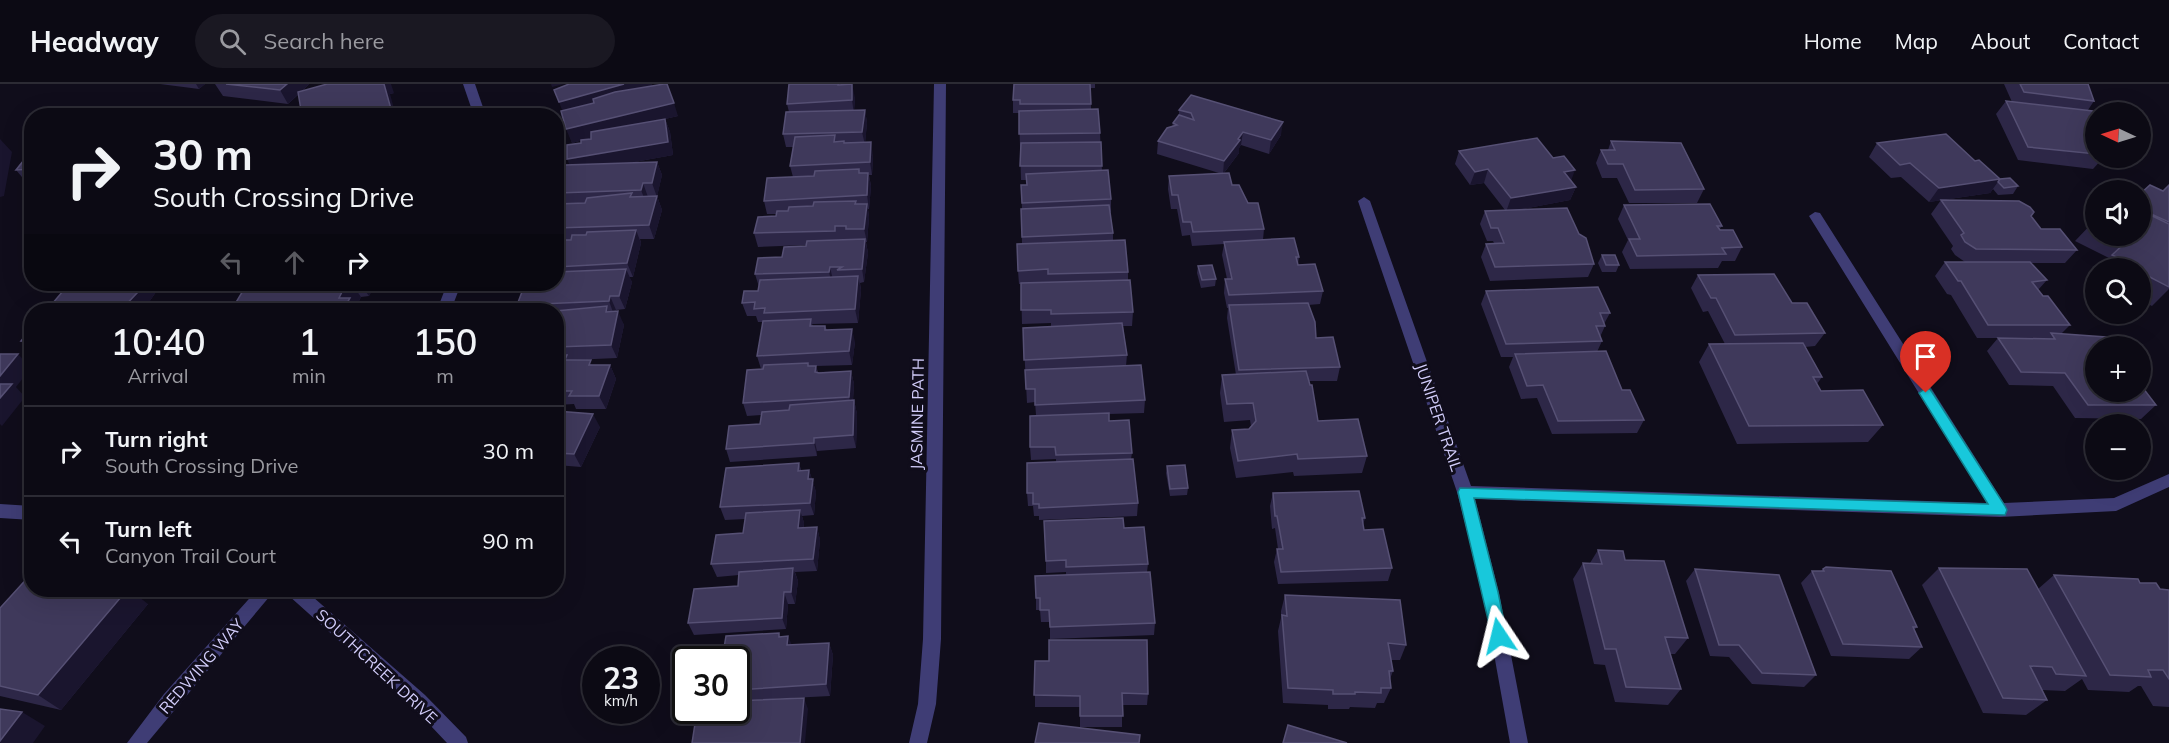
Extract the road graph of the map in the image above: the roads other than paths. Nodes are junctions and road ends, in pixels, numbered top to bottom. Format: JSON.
{"nodes":[{"id":1,"x":470,"y":84,"type":"edge"},
{"id":2,"x":940,"y":84,"type":"edge"},
{"id":3,"x":478,"y":108,"type":"edge"},
{"id":4,"x":1364,"y":201,"type":"dead end"},
{"id":5,"x":1815,"y":216,"type":"dead end"},
{"id":6,"x":2169,"y":480,"type":"edge"},
{"id":7,"x":1465,"y":492,"type":"junction"},
{"id":8,"x":2000,"y":510,"type":"junction"},
{"id":9,"x":0,"y":512,"type":"edge"},
{"id":10,"x":24,"y":513,"type":"edge"},
{"id":11,"x":261,"y":597,"type":"edge"},
{"id":12,"x":302,"y":597,"type":"edge"},
{"id":13,"x":136,"y":743,"type":"edge"},
{"id":14,"x":459,"y":743,"type":"edge"},
{"id":15,"x":918,"y":743,"type":"edge"},
{"id":16,"x":1519,"y":743,"type":"edge"}],
"edges":[{"from":1,"to":3,"type":"street"},
{"from":2,"to":15,"type":"street","name":"JASMINE PATH"},
{"from":4,"to":7,"type":"street","name":"JUNIPER TRAIL"},
{"from":5,"to":8,"type":"street"},
{"from":6,"to":8,"type":"street"},
{"from":7,"to":8,"type":"street"},
{"from":7,"to":16,"type":"street","name":"JUNIPER TRAIL"},
{"from":9,"to":10,"type":"street"},
{"from":11,"to":13,"type":"street","name":"REDWING WAY"},
{"from":12,"to":14,"type":"street","name":"SOUTHCREEK DRIVE"}]}
